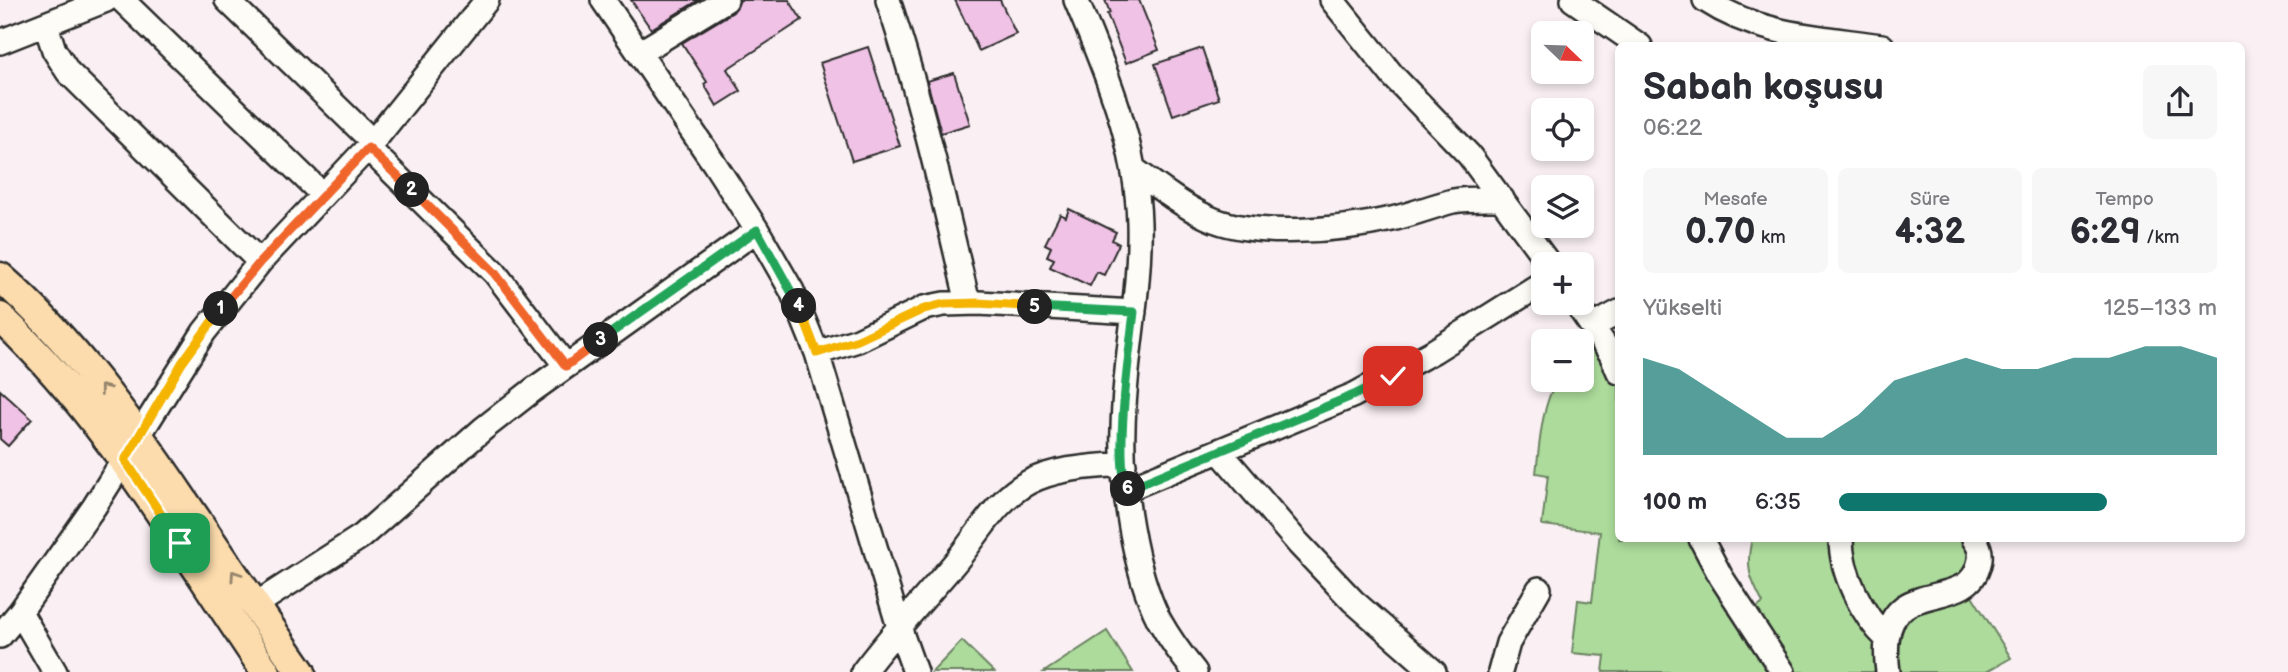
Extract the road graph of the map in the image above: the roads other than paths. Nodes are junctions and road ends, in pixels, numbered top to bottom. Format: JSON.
{"nodes":[{"id":1,"x":106,"y":0,"type":"edge"},
{"id":2,"x":122,"y":0,"type":"edge"},
{"id":3,"x":227,"y":0,"type":"edge"},
{"id":4,"x":488,"y":0,"type":"edge"},
{"id":5,"x":726,"y":0,"type":"edge"},
{"id":6,"x":888,"y":0,"type":"edge"},
{"id":7,"x":1076,"y":0,"type":"edge"},
{"id":8,"x":1332,"y":0,"type":"edge"},
{"id":9,"x":1573,"y":0,"type":"edge"},
{"id":10,"x":1705,"y":0,"type":"edge"},
{"id":11,"x":608,"y":2,"type":"edge"},
{"id":12,"x":46,"y":25,"type":"junction"},
{"id":13,"x":0,"y":41,"type":"edge"},
{"id":14,"x":1634,"y":42,"type":"edge"},
{"id":15,"x":1853,"y":42,"type":"edge"},
{"id":16,"x":639,"y":53,"type":"junction"},
{"id":17,"x":371,"y":145,"type":"junction"},
{"id":18,"x":1135,"y":170,"type":"junction"},
{"id":19,"x":323,"y":195,"type":"junction"},
{"id":20,"x":1502,"y":199,"type":"junction"},
{"id":21,"x":757,"y":230,"type":"junction"},
{"id":22,"x":1540,"y":252,"type":"edge"},
{"id":23,"x":260,"y":262,"type":"junction"},
{"id":24,"x":4,"y":289,"type":"edge"},
{"id":25,"x":1531,"y":290,"type":"edge"},
{"id":26,"x":968,"y":303,"type":"junction"},
{"id":27,"x":1134,"y":312,"type":"junction"},
{"id":28,"x":1615,"y":314,"type":"edge"},
{"id":29,"x":1585,"y":315,"type":"edge"},
{"id":30,"x":0,"y":317,"type":"edge"},
{"id":31,"x":1593,"y":326,"type":"junction"},
{"id":32,"x":817,"y":353,"type":"junction"},
{"id":33,"x":1615,"y":363,"type":"edge"},
{"id":34,"x":566,"y":366,"type":"junction"},
{"id":35,"x":139,"y":435,"type":"junction"},
{"id":36,"x":1220,"y":452,"type":"junction"},
{"id":37,"x":125,"y":460,"type":"junction"},
{"id":38,"x":1124,"y":464,"type":"junction"},
{"id":39,"x":1127,"y":489,"type":"junction"},
{"id":40,"x":1703,"y":542,"type":"edge"},
{"id":41,"x":1841,"y":542,"type":"edge"},
{"id":42,"x":1976,"y":542,"type":"edge"},
{"id":43,"x":1539,"y":589,"type":"dead end"},
{"id":44,"x":255,"y":605,"type":"junction"},
{"id":45,"x":20,"y":612,"type":"junction"},
{"id":46,"x":899,"y":627,"type":"junction"},
{"id":47,"x":0,"y":636,"type":"edge"},
{"id":48,"x":1887,"y":639,"type":"junction"},
{"id":49,"x":55,"y":672,"type":"edge"},
{"id":50,"x":266,"y":672,"type":"edge"},
{"id":51,"x":301,"y":672,"type":"edge"},
{"id":52,"x":863,"y":672,"type":"edge"},
{"id":53,"x":915,"y":672,"type":"edge"},
{"id":54,"x":1195,"y":672,"type":"edge"},
{"id":55,"x":1434,"y":672,"type":"edge"},
{"id":56,"x":1500,"y":672,"type":"edge"},
{"id":57,"x":1783,"y":672,"type":"edge"},
{"id":58,"x":1888,"y":672,"type":"edge"}],
"edges":[{"from":1,"to":12,"type":"street"},
{"from":2,"to":19,"type":"street"},
{"from":3,"to":17,"type":"street"},
{"from":4,"to":17,"type":"street"},
{"from":5,"to":16,"type":"street"},
{"from":6,"to":26,"type":"street"},
{"from":7,"to":18,"type":"street"},
{"from":8,"to":20,"type":"street"},
{"from":9,"to":14,"type":"street"},
{"from":10,"to":15,"type":"street"},
{"from":11,"to":16,"type":"street"},
{"from":12,"to":13,"type":"street"},
{"from":12,"to":23,"type":"street"},
{"from":16,"to":21,"type":"street"},
{"from":17,"to":19,"type":"street"},
{"from":17,"to":34,"type":"street"},
{"from":18,"to":20,"type":"street"},
{"from":18,"to":27,"type":"street"},
{"from":19,"to":23,"type":"street"},
{"from":20,"to":22,"type":"street"},
{"from":21,"to":32,"type":"street"},
{"from":21,"to":34,"type":"street"},
{"from":23,"to":35,"type":"street"},
{"from":35,"to":24,"type":"main road","one_way":true},
{"from":25,"to":36,"type":"street"},
{"from":26,"to":27,"type":"street"},
{"from":26,"to":32,"type":"street"},
{"from":27,"to":38,"type":"street"},
{"from":28,"to":31,"type":"street"},
{"from":29,"to":31,"type":"street"},
{"from":30,"to":37,"type":"main road"},
{"from":31,"to":33,"type":"street"},
{"from":32,"to":46,"type":"street"},
{"from":34,"to":44,"type":"street"},
{"from":35,"to":37,"type":"street"},
{"from":44,"to":35,"type":"main road","one_way":true},
{"from":36,"to":39,"type":"street"},
{"from":36,"to":55,"type":"street"},
{"from":37,"to":45,"type":"street"},
{"from":37,"to":50,"type":"main road"},
{"from":38,"to":39,"type":"street"},
{"from":38,"to":46,"type":"street"},
{"from":39,"to":54,"type":"street"},
{"from":40,"to":57,"type":"street"},
{"from":41,"to":48,"type":"street"},
{"from":42,"to":48,"type":"street"},
{"from":43,"to":56,"type":"street"},
{"from":44,"to":51,"type":"main road"},
{"from":45,"to":47,"type":"street"},
{"from":45,"to":49,"type":"street"},
{"from":46,"to":52,"type":"street"},
{"from":46,"to":53,"type":"street"},
{"from":48,"to":58,"type":"street"}]}
